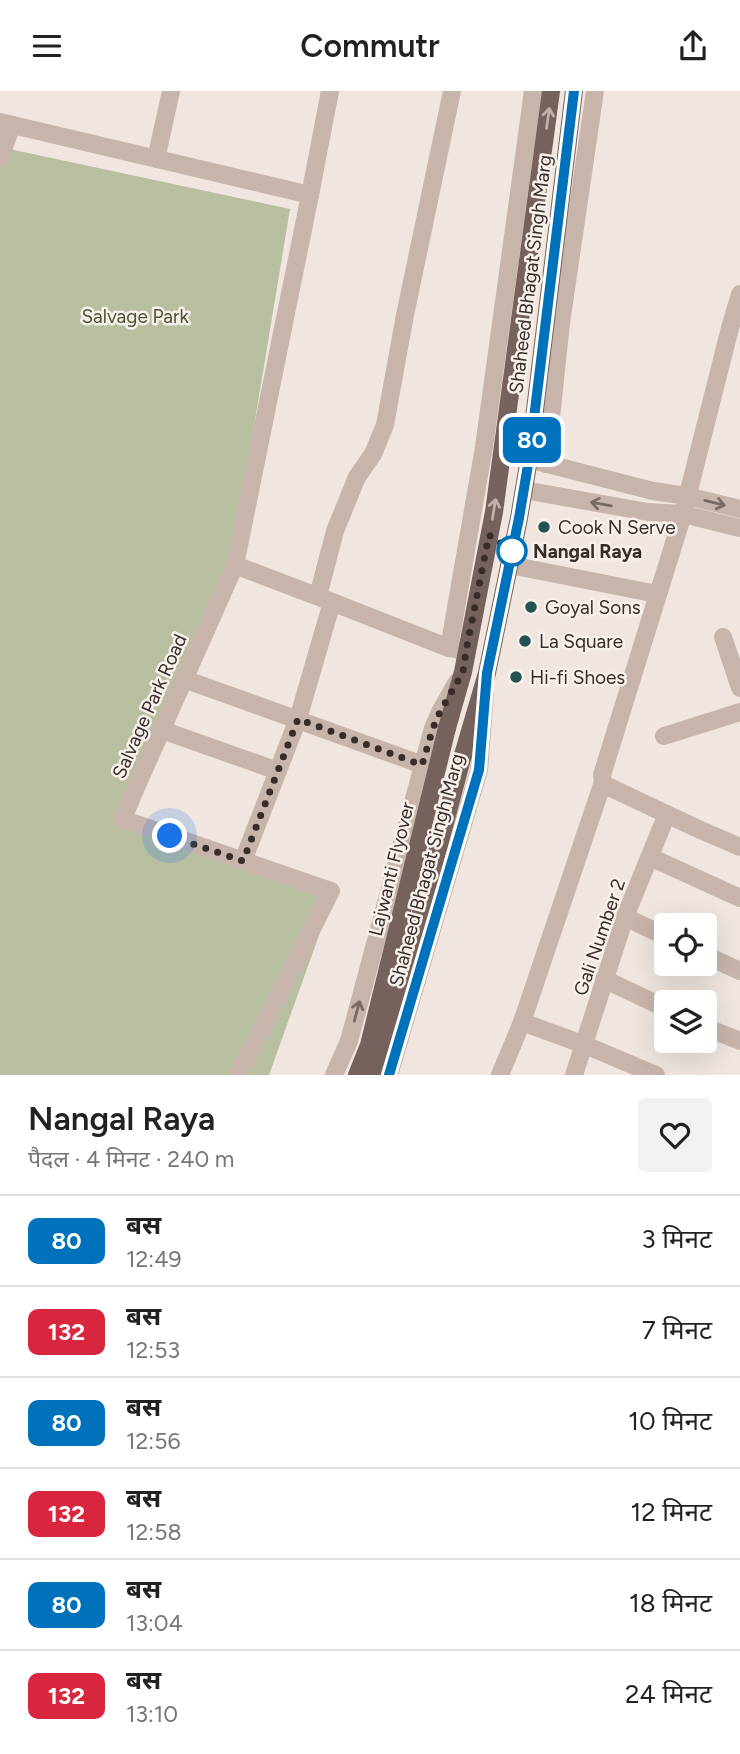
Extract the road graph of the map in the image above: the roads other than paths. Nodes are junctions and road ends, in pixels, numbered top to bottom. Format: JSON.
{"nodes":[{"id":1,"x":330,"y":91,"type":"edge"},
{"id":2,"x":452,"y":91,"type":"edge"},
{"id":3,"x":533,"y":91,"type":"edge"},
{"id":4,"x":551,"y":91,"type":"edge"},
{"id":5,"x":574,"y":91,"type":"edge"},
{"id":6,"x":595,"y":91,"type":"edge"},
{"id":7,"x":165,"y":92,"type":"edge"},
{"id":8,"x":6,"y":124,"type":"edge"},
{"id":9,"x":0,"y":158,"type":"edge"},
{"id":10,"x":156,"y":159,"type":"junction"},
{"id":11,"x":310,"y":195,"type":"junction"},
{"id":12,"x":740,"y":294,"type":"edge"},
{"id":13,"x":538,"y":461,"type":"junction"},
{"id":14,"x":524,"y":490,"type":"junction"},
{"id":15,"x":685,"y":505,"type":"junction"},
{"id":16,"x":740,"y":509,"type":"edge"},
{"id":17,"x":740,"y":528,"type":"edge"},
{"id":18,"x":234,"y":565,"type":"junction"},
{"id":19,"x":510,"y":565,"type":"junction"},
{"id":20,"x":657,"y":594,"type":"junction"},
{"id":21,"x":325,"y":599,"type":"junction"},
{"id":22,"x":723,"y":637,"type":"dead end"},
{"id":23,"x":457,"y":650,"type":"junction"},
{"id":24,"x":463,"y":672,"type":"junction"},
{"id":25,"x":487,"y":673,"type":"junction"},
{"id":26,"x":184,"y":679,"type":"junction"},
{"id":27,"x":739,"y":684,"type":"edge"},
{"id":28,"x":740,"y":712,"type":"edge"},
{"id":29,"x":298,"y":719,"type":"junction"},
{"id":30,"x":162,"y":730,"type":"junction"},
{"id":31,"x":664,"y":736,"type":"dead end"},
{"id":32,"x":422,"y":765,"type":"junction"},
{"id":33,"x":278,"y":771,"type":"junction"},
{"id":34,"x":603,"y":782,"type":"junction"},
{"id":35,"x":667,"y":814,"type":"junction"},
{"id":36,"x":740,"y":847,"type":"edge"},
{"id":37,"x":650,"y":857,"type":"junction"},
{"id":38,"x":243,"y":861,"type":"junction"},
{"id":39,"x":740,"y":898,"type":"edge"},
{"id":40,"x":625,"y":917,"type":"junction"},
{"id":41,"x":654,"y":931,"type":"edge"},
{"id":42,"x":717,"y":960,"type":"edge"},
{"id":43,"x":740,"y":971,"type":"edge"},
{"id":44,"x":604,"y":979,"type":"junction"},
{"id":45,"x":654,"y":1003,"type":"edge"},
{"id":46,"x":522,"y":1022,"type":"junction"},
{"id":47,"x":717,"y":1032,"type":"edge"},
{"id":48,"x":349,"y":1041,"type":"junction"},
{"id":49,"x":740,"y":1041,"type":"edge"},
{"id":50,"x":585,"y":1045,"type":"junction"},
{"id":51,"x":396,"y":1054,"type":"junction"},
{"id":52,"x":236,"y":1075,"type":"edge"},
{"id":53,"x":334,"y":1075,"type":"edge"},
{"id":54,"x":356,"y":1075,"type":"edge"},
{"id":55,"x":374,"y":1075,"type":"edge"},
{"id":56,"x":389,"y":1075,"type":"edge"},
{"id":57,"x":500,"y":1075,"type":"edge"},
{"id":58,"x":574,"y":1075,"type":"edge"},
{"id":59,"x":656,"y":1075,"type":"edge"}],
"edges":[{"from":1,"to":11,"type":"street","name":"Salvage Park Road"},
{"from":2,"to":21,"type":"street"},
{"from":3,"to":23,"type":"street"},
{"from":23,"to":4,"type":"main road","name":"Shaheed Bhagat Singh Marg","one_way":true},
{"from":5,"to":13,"type":"main road","name":"Shaheed Bhagat Singh Marg"},
{"from":6,"to":13,"type":"street"},
{"from":7,"to":10,"type":"street"},
{"from":8,"to":9,"type":"street"},
{"from":8,"to":10,"type":"street"},
{"from":10,"to":11,"type":"street"},
{"from":11,"to":18,"type":"street","name":"Salvage Park Road"},
{"from":12,"to":15,"type":"street"},
{"from":13,"to":14,"type":"main road","name":"Shaheed Bhagat Singh Marg"},
{"from":13,"to":15,"type":"street"},
{"from":15,"to":14,"type":"street","one_way":true},
{"from":14,"to":19,"type":"main road","name":"Shaheed Bhagat Singh Marg"},
{"from":15,"to":16,"type":"street","one_way":true},
{"from":15,"to":17,"type":"street"},
{"from":15,"to":20,"type":"street"},
{"from":18,"to":21,"type":"street"},
{"from":18,"to":26,"type":"street","name":"Salvage Park Road"},
{"from":19,"to":20,"type":"street"},
{"from":19,"to":25,"type":"main road","name":"Shaheed Bhagat Singh Marg"},
{"from":20,"to":34,"type":"street"},
{"from":21,"to":23,"type":"street"},
{"from":21,"to":29,"type":"street"},
{"from":22,"to":27,"type":"street"},
{"from":23,"to":24,"type":"main road","name":"Shaheed Bhagat Singh Marg"},
{"from":24,"to":32,"type":"street"},
{"from":24,"to":54,"type":"main road","name":"Lajwanti Flyover","bridge":true},
{"from":25,"to":51,"type":"street","name":"Shaheed Bhagat Singh Marg"},
{"from":25,"to":55,"type":"main road","name":"Lajwanti Flyover","bridge":true},
{"from":26,"to":29,"type":"street"},
{"from":26,"to":30,"type":"street","name":"Salvage Park Road"},
{"from":28,"to":31,"type":"street"},
{"from":29,"to":32,"type":"street"},
{"from":29,"to":33,"type":"street"},
{"from":30,"to":33,"type":"street"},
{"from":30,"to":38,"type":"street","name":"Salvage Park Road"},
{"from":48,"to":32,"type":"street","one_way":true},
{"from":33,"to":38,"type":"street"},
{"from":34,"to":35,"type":"street"},
{"from":34,"to":46,"type":"street"},
{"from":35,"to":36,"type":"street"},
{"from":35,"to":37,"type":"street","name":"Gali Number 2"},
{"from":37,"to":39,"type":"street"},
{"from":37,"to":40,"type":"street","name":"Gali Number 2"},
{"from":38,"to":52,"type":"street","name":"Salvage Park Road"},
{"from":40,"to":41,"type":"street"},
{"from":40,"to":44,"type":"street","name":"Gali Number 2"},
{"from":42,"to":43,"type":"street"},
{"from":44,"to":45,"type":"street"},
{"from":44,"to":50,"type":"street","name":"Gali Number 2"},
{"from":46,"to":50,"type":"street"},
{"from":46,"to":57,"type":"street"},
{"from":47,"to":49,"type":"street"},
{"from":48,"to":51,"type":"street"},
{"from":48,"to":53,"type":"street"},
{"from":50,"to":58,"type":"street","name":"Gali Number 2"},
{"from":50,"to":59,"type":"street"},
{"from":51,"to":56,"type":"street","name":"Shaheed Bhagat Singh Marg"}]}
